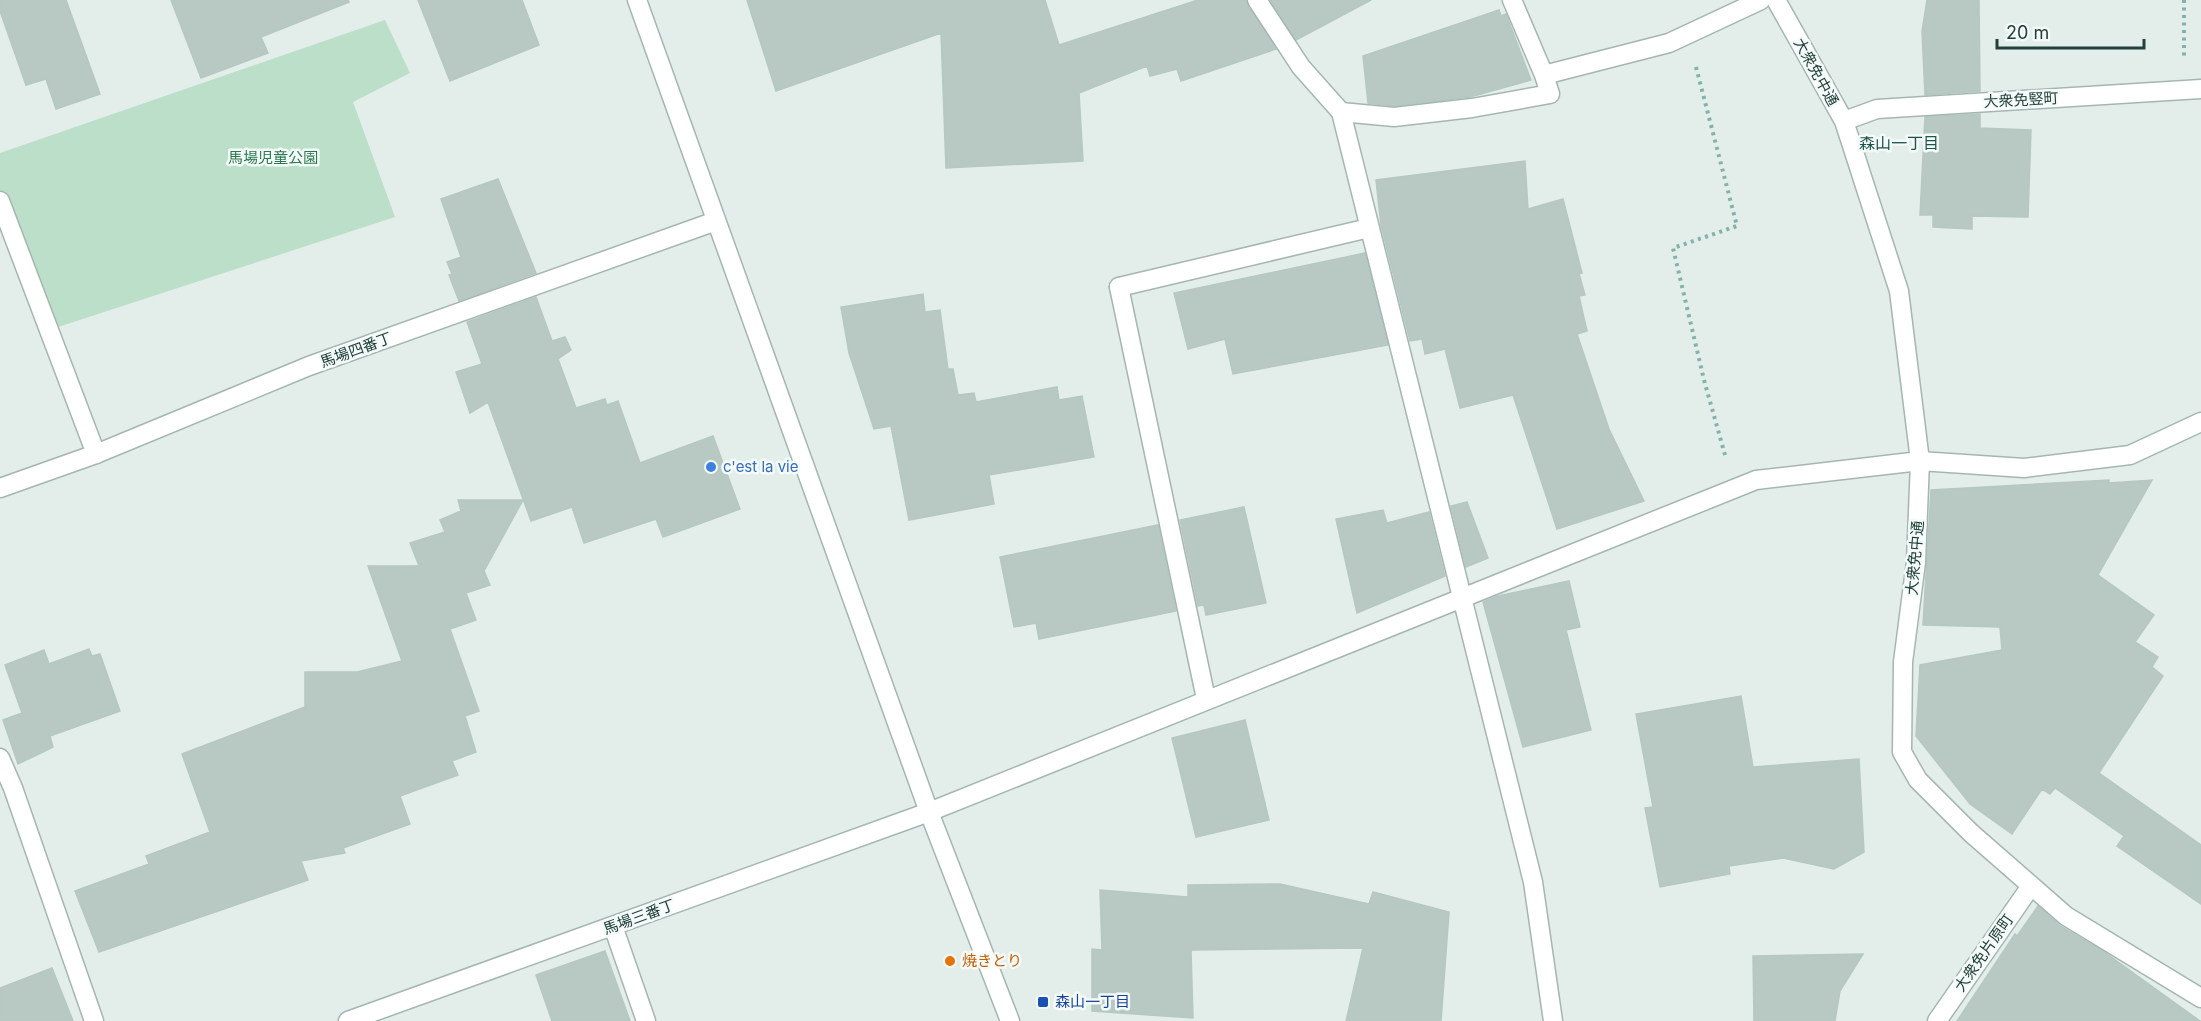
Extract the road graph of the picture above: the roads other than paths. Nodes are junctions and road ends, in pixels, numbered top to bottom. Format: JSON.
{"nodes":[{"id":1,"x":637,"y":0,"type":"edge"},
{"id":2,"x":1257,"y":0,"type":"edge"},
{"id":3,"x":1512,"y":0,"type":"edge"},
{"id":4,"x":1761,"y":0,"type":"edge"},
{"id":5,"x":1776,"y":0,"type":"edge"},
{"id":6,"x":1544,"y":75,"type":"junction"},
{"id":7,"x":2192,"y":90,"type":"edge"},
{"id":8,"x":1341,"y":112,"type":"junction"},
{"id":9,"x":1844,"y":122,"type":"junction"},
{"id":10,"x":0,"y":201,"type":"edge"},
{"id":11,"x":716,"y":221,"type":"junction"},
{"id":12,"x":1369,"y":228,"type":"junction"},
{"id":13,"x":2201,"y":422,"type":"edge"},
{"id":14,"x":96,"y":454,"type":"junction"},
{"id":15,"x":1920,"y":462,"type":"junction"},
{"id":16,"x":0,"y":488,"type":"edge"},
{"id":17,"x":1460,"y":598,"type":"junction"},
{"id":18,"x":1206,"y":699,"type":"junction"},
{"id":19,"x":0,"y":758,"type":"edge"},
{"id":20,"x":929,"y":812,"type":"junction"},
{"id":21,"x":2031,"y":886,"type":"junction"},
{"id":22,"x":613,"y":926,"type":"junction"},
{"id":23,"x":2201,"y":998,"type":"edge"},
{"id":24,"x":94,"y":1021,"type":"edge"},
{"id":25,"x":348,"y":1021,"type":"edge"},
{"id":26,"x":646,"y":1021,"type":"edge"},
{"id":27,"x":1010,"y":1021,"type":"edge"},
{"id":28,"x":1553,"y":1021,"type":"edge"},
{"id":29,"x":1937,"y":1021,"type":"edge"}],
"edges":[{"from":1,"to":11,"type":"street"},
{"from":2,"to":8,"type":"street"},
{"from":3,"to":6,"type":"street"},
{"from":4,"to":6,"type":"street"},
{"from":5,"to":9,"type":"street","name":"大衆免中通"},
{"from":6,"to":8,"type":"street"},
{"from":7,"to":9,"type":"street","name":"大衆免竪町"},
{"from":8,"to":12,"type":"street"},
{"from":9,"to":15,"type":"street","name":"大衆免中通"},
{"from":10,"to":14,"type":"street"},
{"from":11,"to":14,"type":"street","name":"馬場四番丁"},
{"from":11,"to":20,"type":"street"},
{"from":12,"to":17,"type":"street"},
{"from":12,"to":18,"type":"street"},
{"from":13,"to":15,"type":"street","name":"馬場三番丁"},
{"from":14,"to":16,"type":"street","name":"馬場四番丁"},
{"from":15,"to":17,"type":"street","name":"馬場三番丁"},
{"from":15,"to":21,"type":"street","name":"大衆免中通"},
{"from":17,"to":18,"type":"street","name":"馬場三番丁"},
{"from":17,"to":28,"type":"street"},
{"from":18,"to":20,"type":"street","name":"馬場三番丁"},
{"from":19,"to":24,"type":"street"},
{"from":20,"to":22,"type":"street","name":"馬場三番丁"},
{"from":20,"to":27,"type":"street"},
{"from":21,"to":23,"type":"street","name":"大衆免中通"},
{"from":21,"to":29,"type":"street","name":"大衆免片原町"},
{"from":22,"to":25,"type":"street","name":"馬場三番丁"},
{"from":22,"to":26,"type":"street"}]}
